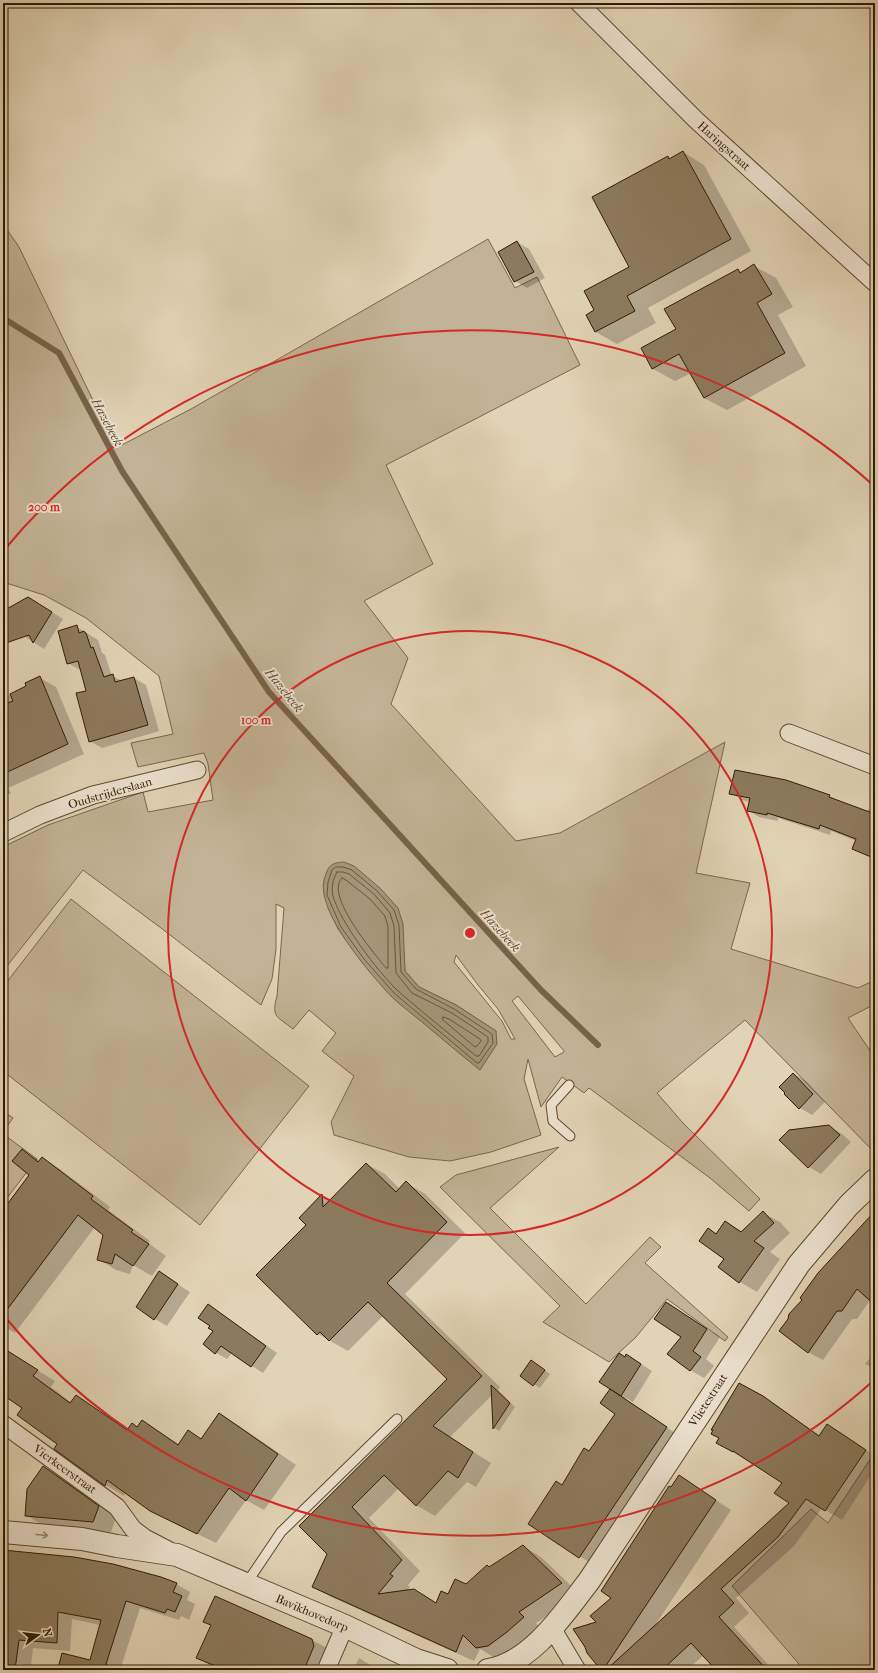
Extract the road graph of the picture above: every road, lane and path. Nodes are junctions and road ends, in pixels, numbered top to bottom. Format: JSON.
{"nodes":[{"id":1,"x":579,"y":3,"type":"edge"},
{"id":2,"x":875,"y":283,"type":"edge"},
{"id":3,"x":789,"y":733,"type":"dead end"},
{"id":4,"x":875,"y":766,"type":"edge"},
{"id":5,"x":197,"y":770,"type":"dead end"},
{"id":6,"x":3,"y":833,"type":"edge"},
{"id":7,"x":569,"y":1085,"type":"dead end"},
{"id":8,"x":570,"y":1136,"type":"dead end"},
{"id":9,"x":875,"y":1180,"type":"edge"},
{"id":10,"x":397,"y":1418,"type":"dead end"},
{"id":11,"x":3,"y":1424,"type":"edge"},
{"id":12,"x":124,"y":1518,"type":"junction"},
{"id":13,"x":3,"y":1532,"type":"edge"},
{"id":14,"x":117,"y":1546,"type":"junction"},
{"id":15,"x":177,"y":1555,"type":"junction"},
{"id":16,"x":246,"y":1584,"type":"junction"},
{"id":17,"x":345,"y":1626,"type":"junction"},
{"id":18,"x":552,"y":1628,"type":"junction"},
{"id":19,"x":326,"y":1670,"type":"edge"},
{"id":20,"x":447,"y":1670,"type":"edge"},
{"id":21,"x":488,"y":1670,"type":"edge"},
{"id":22,"x":577,"y":1670,"type":"edge"}],
"edges":[{"from":1,"to":2,"type":"street","name":"Haringstraat"},
{"from":3,"to":4,"type":"street"},
{"from":5,"to":6,"type":"street","name":"Oudstrijderslaan"},
{"from":7,"to":8,"type":"lane"},
{"from":9,"to":18,"type":"street","name":"Vlietestraat"},
{"from":10,"to":16,"type":"lane"},
{"from":11,"to":12,"type":"street","name":"Vierkeerstraat"},
{"from":12,"to":14,"type":"street"},
{"from":12,"to":15,"type":"street","name":"Bavikhovedorp"},
{"from":13,"to":14,"type":"street","name":"Bavikhovedorp","one_way":true},
{"from":14,"to":15,"type":"street","name":"Bavikhovedorp"},
{"from":15,"to":16,"type":"street","name":"Bavikhovedorp"},
{"from":16,"to":17,"type":"street","name":"Bavikhovedorp"},
{"from":17,"to":19,"type":"street"},
{"from":17,"to":20,"type":"street","name":"Bavikhovedorp"},
{"from":18,"to":21,"type":"street"},
{"from":18,"to":22,"type":"street"}]}
